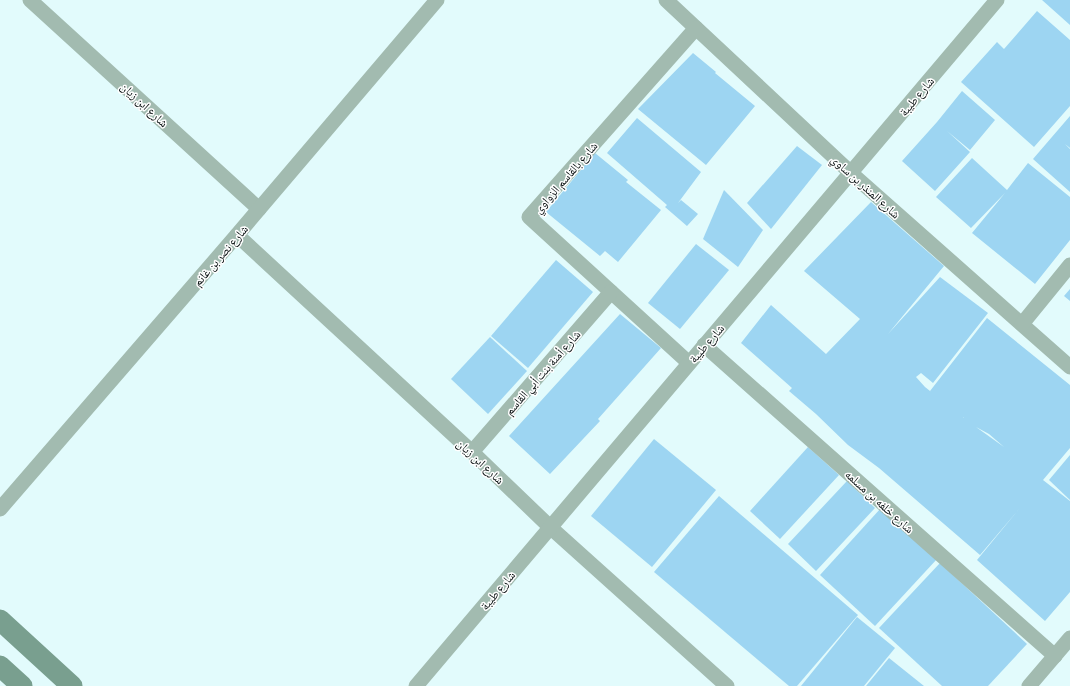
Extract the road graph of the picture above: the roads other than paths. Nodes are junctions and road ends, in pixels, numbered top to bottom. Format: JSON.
{"nodes":[{"id":1,"x":30,"y":0,"type":"edge"},
{"id":2,"x":437,"y":0,"type":"edge"},
{"id":3,"x":666,"y":0,"type":"edge"},
{"id":4,"x":997,"y":0,"type":"edge"},
{"id":5,"x":696,"y":28,"type":"junction"},
{"id":6,"x":851,"y":173,"type":"junction"},
{"id":7,"x":259,"y":209,"type":"junction"},
{"id":8,"x":237,"y":235,"type":"junction"},
{"id":9,"x":1070,"y":265,"type":"edge"},
{"id":10,"x":611,"y":292,"type":"junction"},
{"id":11,"x":1022,"y":324,"type":"junction"},
{"id":12,"x":704,"y":345,"type":"junction"},
{"id":13,"x":689,"y":363,"type":"junction"},
{"id":14,"x":1070,"y":367,"type":"edge"},
{"id":15,"x":472,"y":452,"type":"junction"},
{"id":16,"x":0,"y":509,"type":"edge"},
{"id":17,"x":550,"y":527,"type":"junction"},
{"id":18,"x":0,"y":620,"type":"edge"},
{"id":19,"x":1070,"y":638,"type":"edge"},
{"id":20,"x":1055,"y":656,"type":"junction"},
{"id":21,"x":0,"y":666,"type":"edge"},
{"id":22,"x":22,"y":686,"type":"edge"},
{"id":23,"x":72,"y":686,"type":"edge"},
{"id":24,"x":416,"y":686,"type":"edge"},
{"id":25,"x":727,"y":686,"type":"edge"},
{"id":26,"x":1029,"y":686,"type":"edge"}],
"edges":[{"from":1,"to":7,"type":"street","name":"شارع ابن زيان"},
{"from":2,"to":7,"type":"street","name":"شارع نصر بن غانم"},
{"from":3,"to":5,"type":"street","name":"شارع المنذر بن ساوي"},
{"from":4,"to":6,"type":"street","name":"شارع طيبة"},
{"from":5,"to":6,"type":"street","name":"شارع المنذر بن ساوي"},
{"from":5,"to":10,"type":"street","name":"شارع بالقاسم الزواوي"},
{"from":6,"to":11,"type":"street","name":"شارع المنذر بن ساوي"},
{"from":6,"to":12,"type":"street","name":"شارع طيبة"},
{"from":7,"to":8,"type":"street","name":"شارع نصر بن غانم"},
{"from":8,"to":15,"type":"street","name":"شارع ابن زيان"},
{"from":8,"to":16,"type":"street","name":"شارع نصر بن غانم"},
{"from":9,"to":11,"type":"street"},
{"from":10,"to":13,"type":"street","name":"شارع بالقاسم الزواوي"},
{"from":10,"to":15,"type":"street","name":"شارع أمنة بنت أبي القاسم"},
{"from":11,"to":14,"type":"street","name":"شارع المنذر بن ساوي"},
{"from":12,"to":13,"type":"street","name":"شارع طيبة"},
{"from":12,"to":20,"type":"street","name":"شارع خلفه بن مسلمه"},
{"from":13,"to":17,"type":"street","name":"شارع طيبة"},
{"from":15,"to":17,"type":"street","name":"شارع ابن زيان"},
{"from":17,"to":24,"type":"street","name":"شارع طيبة"},
{"from":17,"to":25,"type":"street","name":"شارع ابن زيان"},
{"from":18,"to":23,"type":"main road"},
{"from":19,"to":20,"type":"street"},
{"from":20,"to":26,"type":"street"},
{"from":21,"to":22,"type":"main road"}]}
